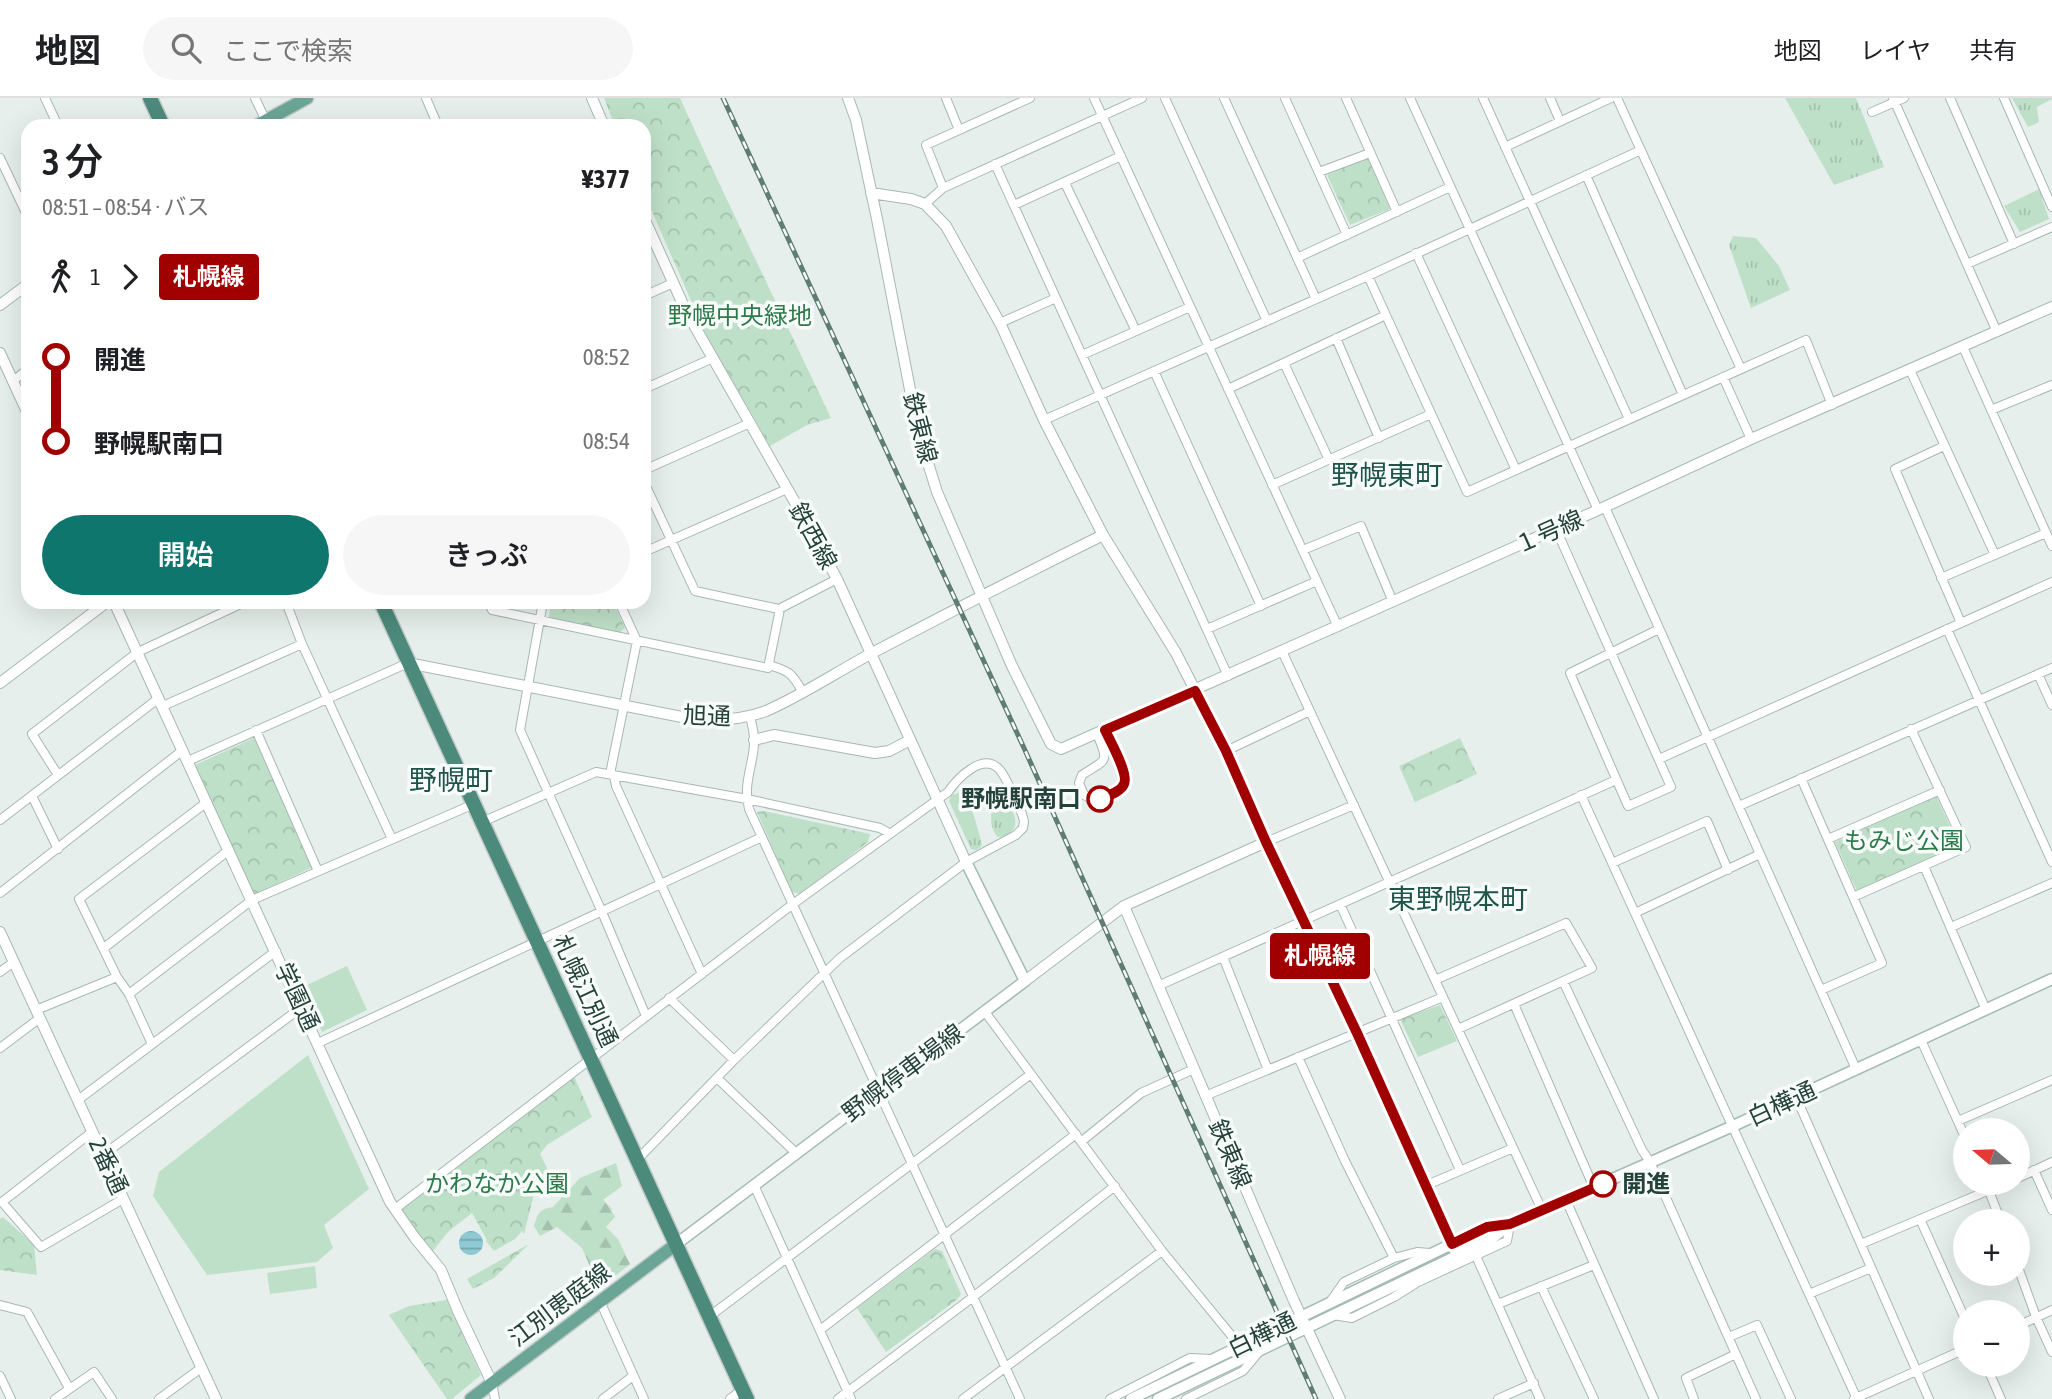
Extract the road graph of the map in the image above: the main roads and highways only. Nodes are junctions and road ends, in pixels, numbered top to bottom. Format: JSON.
{"nodes":[{"id":1,"x":150,"y":98,"type":"edge"},
{"id":2,"x":307,"y":98,"type":"edge"},
{"id":3,"x":160,"y":119,"type":"edge"},
{"id":4,"x":268,"y":119,"type":"edge"},
{"id":5,"x":384,"y":609,"type":"edge"},
{"id":6,"x":966,"y":862,"type":"road end"},
{"id":7,"x":2052,"y":979,"type":"edge"},
{"id":8,"x":1510,"y":1224,"type":"junction"},
{"id":9,"x":675,"y":1245,"type":"junction"},
{"id":10,"x":745,"y":1394,"type":"edge"},
{"id":11,"x":471,"y":1399,"type":"edge"},
{"id":12,"x":1131,"y":1399,"type":"edge"},
{"id":13,"x":1158,"y":1399,"type":"edge"}],
"edges":[{"from":1,"to":3,"type":"highway"},
{"from":2,"to":4,"type":"main road"},
{"from":5,"to":9,"type":"highway","name":"札幌江別通"},
{"from":6,"to":9,"type":"main road","name":"野幌停車場線"},
{"from":7,"to":8,"type":"main road","name":"白樺通"},
{"from":8,"to":12,"type":"main road","name":"白樺通"},
{"from":8,"to":13,"type":"main road","name":"白樺通"},
{"from":9,"to":10,"type":"highway","name":"札幌江別通"},
{"from":9,"to":11,"type":"main road","name":"江別恵庭線"}]}
